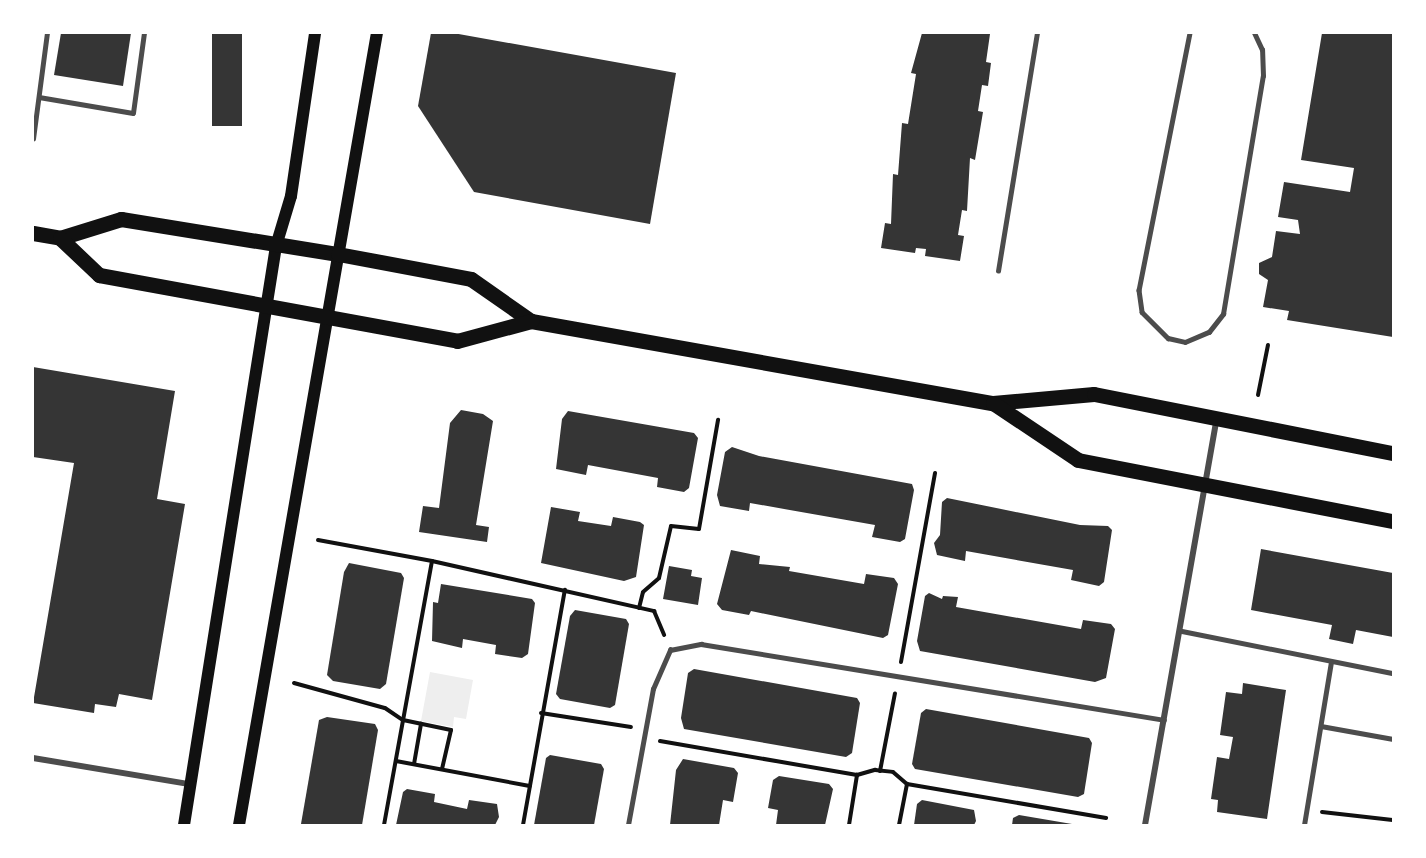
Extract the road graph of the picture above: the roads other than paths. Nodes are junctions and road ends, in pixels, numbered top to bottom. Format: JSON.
{"nodes":[{"id":1,"x":47,"y":33,"type":"edge"},
{"id":2,"x":144,"y":33,"type":"edge"},
{"id":3,"x":315,"y":33,"type":"edge"},
{"id":4,"x":377,"y":33,"type":"edge"},
{"id":5,"x":1037,"y":33,"type":"edge"},
{"id":6,"x":1190,"y":33,"type":"edge"},
{"id":7,"x":1254,"y":33,"type":"edge"},
{"id":8,"x":39,"y":97,"type":"junction"},
{"id":9,"x":33,"y":139,"type":"edge"},
{"id":10,"x":33,"y":233,"type":"edge"},
{"id":11,"x":60,"y":238,"type":"junction"},
{"id":12,"x":276,"y":246,"type":"junction"},
{"id":13,"x":338,"y":254,"type":"junction"},
{"id":14,"x":998,"y":271,"type":"dead end"},
{"id":15,"x":268,"y":305,"type":"junction"},
{"id":16,"x":330,"y":315,"type":"junction"},
{"id":17,"x":531,"y":321,"type":"junction"},
{"id":18,"x":993,"y":403,"type":"junction"},
{"id":19,"x":1217,"y":417,"type":"junction"},
{"id":20,"x":1393,"y":453,"type":"edge"},
{"id":21,"x":1205,"y":483,"type":"junction"},
{"id":22,"x":1393,"y":520,"type":"edge"},
{"id":23,"x":1182,"y":631,"type":"junction"},
{"id":24,"x":1331,"y":662,"type":"junction"},
{"id":25,"x":1393,"y":673,"type":"edge"},
{"id":26,"x":1164,"y":720,"type":"junction"},
{"id":27,"x":1321,"y":726,"type":"junction"},
{"id":28,"x":1393,"y":739,"type":"edge"},
{"id":29,"x":33,"y":758,"type":"edge"},
{"id":30,"x":188,"y":784,"type":"junction"},
{"id":31,"x":184,"y":825,"type":"edge"},
{"id":32,"x":239,"y":825,"type":"edge"},
{"id":33,"x":628,"y":825,"type":"edge"},
{"id":34,"x":1145,"y":825,"type":"edge"},
{"id":35,"x":1304,"y":825,"type":"edge"}],
"edges":[{"from":1,"to":8,"type":"lane"},
{"from":2,"to":8,"type":"lane"},
{"from":3,"to":12,"type":"main road"},
{"from":4,"to":13,"type":"main road"},
{"from":5,"to":14,"type":"lane"},
{"from":6,"to":7,"type":"lane"},
{"from":8,"to":9,"type":"lane"},
{"from":10,"to":11,"type":"main road"},
{"from":11,"to":12,"type":"main road"},
{"from":11,"to":15,"type":"main road"},
{"from":12,"to":13,"type":"main road"},
{"from":12,"to":15,"type":"main road"},
{"from":13,"to":16,"type":"main road"},
{"from":13,"to":17,"type":"main road"},
{"from":15,"to":16,"type":"main road"},
{"from":15,"to":30,"type":"main road"},
{"from":16,"to":17,"type":"main road"},
{"from":16,"to":32,"type":"main road"},
{"from":17,"to":18,"type":"main road"},
{"from":18,"to":19,"type":"main road"},
{"from":18,"to":21,"type":"main road"},
{"from":19,"to":20,"type":"main road"},
{"from":19,"to":21,"type":"street"},
{"from":21,"to":22,"type":"main road"},
{"from":21,"to":23,"type":"street"},
{"from":23,"to":24,"type":"lane"},
{"from":23,"to":26,"type":"street"},
{"from":24,"to":25,"type":"lane"},
{"from":24,"to":27,"type":"lane"},
{"from":26,"to":33,"type":"lane"},
{"from":26,"to":34,"type":"street"},
{"from":27,"to":28,"type":"lane"},
{"from":27,"to":35,"type":"lane"},
{"from":29,"to":30,"type":"street"},
{"from":30,"to":31,"type":"main road"}]}
